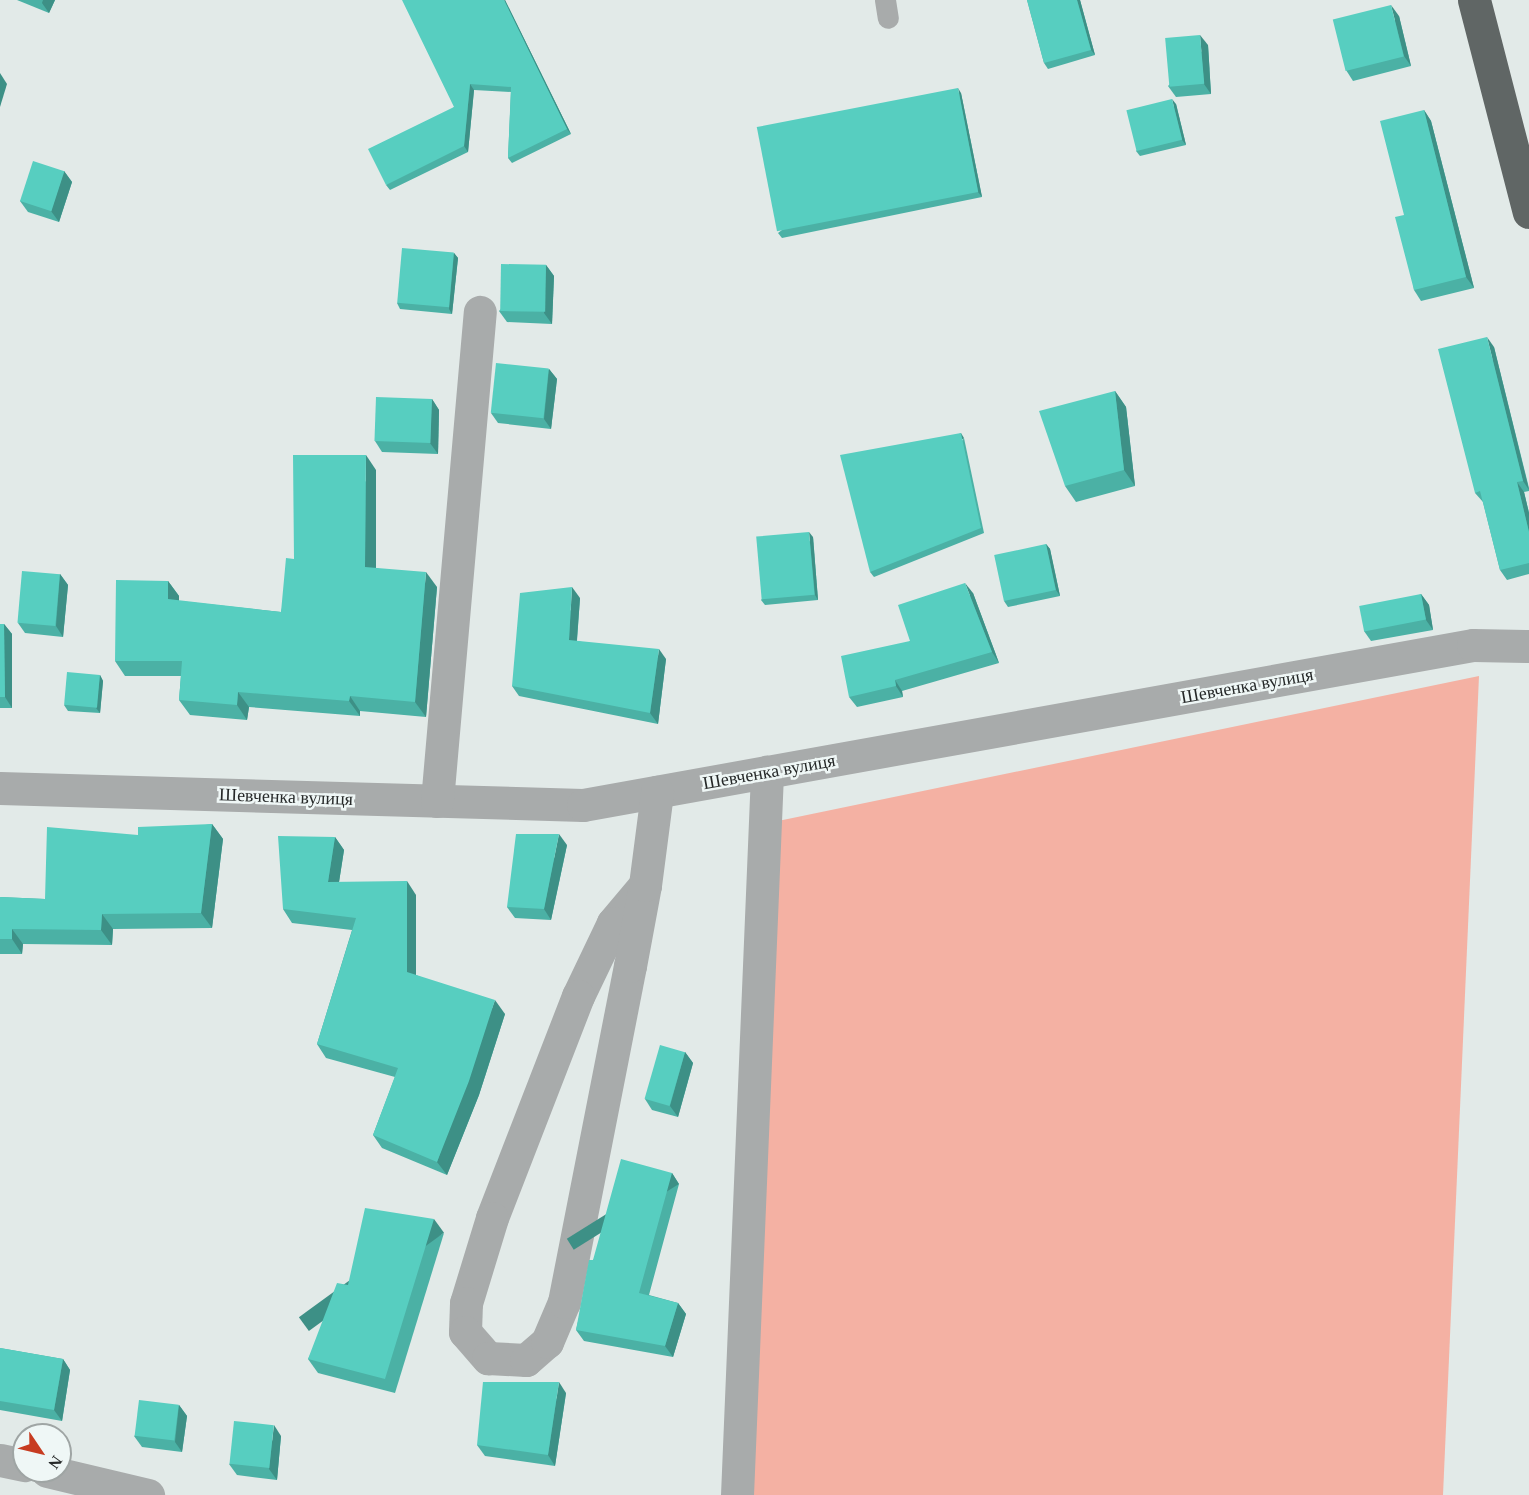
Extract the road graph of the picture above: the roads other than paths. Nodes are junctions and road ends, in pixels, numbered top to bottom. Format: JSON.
{"nodes":[{"id":1,"x":1474,"y":0,"type":"edge"},
{"id":2,"x":1529,"y":213,"type":"edge"},
{"id":3,"x":480,"y":312,"type":"dead end"},
{"id":4,"x":1529,"y":646,"type":"edge"},
{"id":5,"x":767,"y":772,"type":"junction"},
{"id":6,"x":0,"y":788,"type":"edge"},
{"id":7,"x":657,"y":792,"type":"junction"},
{"id":8,"x":437,"y":801,"type":"junction"},
{"id":9,"x":645,"y":885,"type":"junction"},
{"id":10,"x":72,"y":1477,"type":"edge"},
{"id":11,"x":148,"y":1495,"type":"edge"},
{"id":12,"x":737,"y":1495,"type":"edge"}],
"edges":[{"from":1,"to":2,"type":"highway"},
{"from":3,"to":8,"type":"street"},
{"from":4,"to":5,"type":"street","name":"Шевченка вулиця"},
{"from":5,"to":7,"type":"street","name":"Шевченка вулиця"},
{"from":5,"to":12,"type":"street"},
{"from":6,"to":8,"type":"street","name":"Шевченка вулиця"},
{"from":7,"to":8,"type":"street","name":"Шевченка вулиця"},
{"from":7,"to":9,"type":"street"},
{"from":9,"to":9,"type":"street"},
{"from":10,"to":11,"type":"street"}]}
